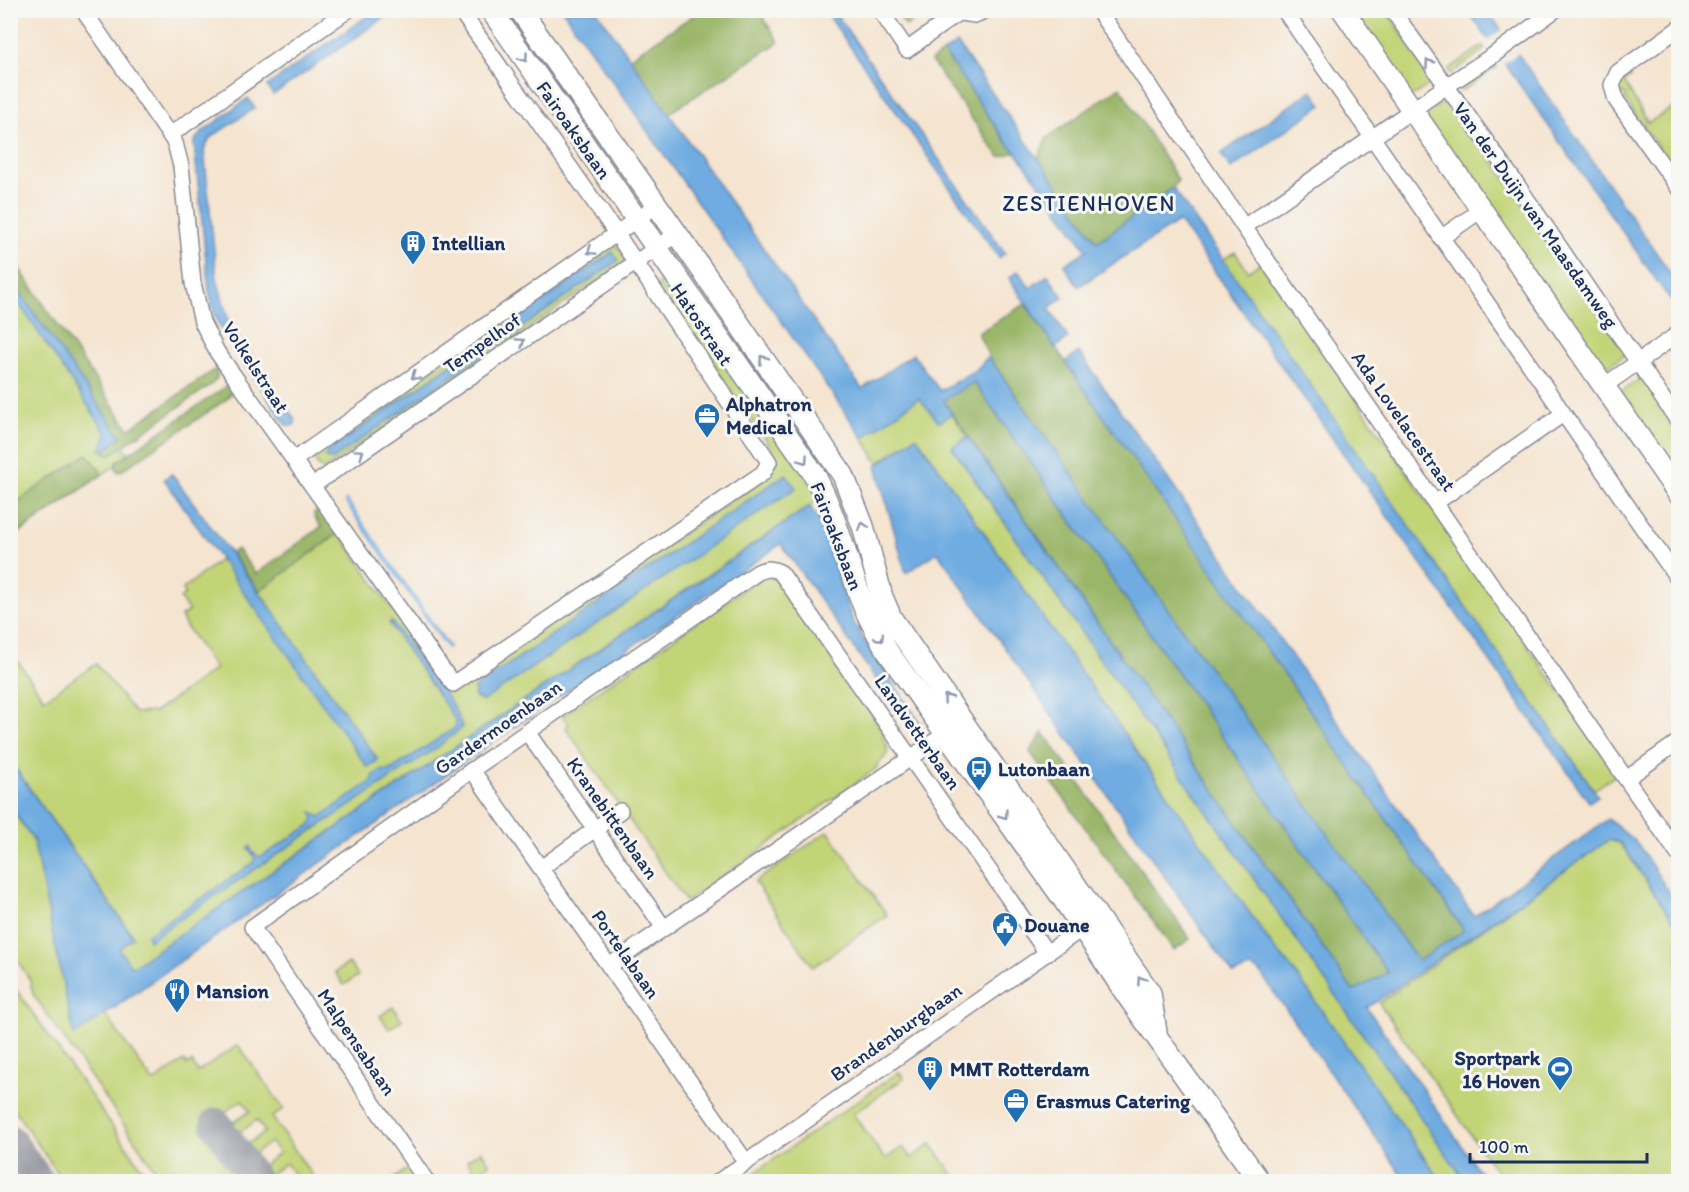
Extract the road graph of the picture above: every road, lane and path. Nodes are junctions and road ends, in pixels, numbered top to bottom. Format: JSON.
{"nodes":[{"id":1,"x":83,"y":10,"type":"edge"},
{"id":2,"x":348,"y":10,"type":"edge"},
{"id":3,"x":460,"y":10,"type":"edge"},
{"id":4,"x":491,"y":10,"type":"edge"},
{"id":5,"x":519,"y":10,"type":"edge"},
{"id":6,"x":880,"y":10,"type":"edge"},
{"id":7,"x":986,"y":10,"type":"edge"},
{"id":8,"x":1098,"y":10,"type":"edge"},
{"id":9,"x":1284,"y":10,"type":"edge"},
{"id":10,"x":1343,"y":10,"type":"edge"},
{"id":11,"x":1392,"y":10,"type":"edge"},
{"id":12,"x":1555,"y":10,"type":"edge"},
{"id":13,"x":962,"y":12,"type":"edge"},
{"id":14,"x":1678,"y":29,"type":"edge"},
{"id":15,"x":1445,"y":87,"type":"junction"},
{"id":16,"x":1412,"y":110,"type":"junction"},
{"id":17,"x":170,"y":135,"type":"junction"},
{"id":18,"x":1372,"y":138,"type":"junction"},
{"id":19,"x":1678,"y":187,"type":"edge"},
{"id":20,"x":657,"y":205,"type":"junction"},
{"id":21,"x":1481,"y":210,"type":"junction"},
{"id":22,"x":636,"y":219,"type":"junction"},
{"id":23,"x":1244,"y":227,"type":"junction"},
{"id":24,"x":616,"y":233,"type":"junction"},
{"id":25,"x":677,"y":234,"type":"junction"},
{"id":26,"x":1441,"y":238,"type":"junction"},
{"id":27,"x":657,"y":248,"type":"junction"},
{"id":28,"x":636,"y":262,"type":"junction"},
{"id":29,"x":1678,"y":334,"type":"edge"},
{"id":30,"x":1639,"y":362,"type":"junction"},
{"id":31,"x":1604,"y":386,"type":"junction"},
{"id":32,"x":1563,"y":414,"type":"junction"},
{"id":33,"x":1678,"y":421,"type":"edge"},
{"id":34,"x":294,"y":460,"type":"junction"},
{"id":35,"x":312,"y":486,"type":"junction"},
{"id":36,"x":1678,"y":493,"type":"edge"},
{"id":37,"x":1435,"y":503,"type":"junction"},
{"id":38,"x":771,"y":568,"type":"joint"},
{"id":39,"x":1678,"y":579,"type":"edge"},
{"id":40,"x":453,"y":684,"type":"joint"},
{"id":41,"x":955,"y":727,"type":"junction"},
{"id":42,"x":527,"y":732,"type":"junction"},
{"id":43,"x":1678,"y":742,"type":"edge"},
{"id":44,"x":910,"y":758,"type":"junction"},
{"id":45,"x":472,"y":770,"type":"junction"},
{"id":46,"x":1626,"y":779,"type":"junction"},
{"id":47,"x":620,"y":811,"type":"dead end"},
{"id":48,"x":595,"y":829,"type":"junction"},
{"id":49,"x":1678,"y":854,"type":"edge"},
{"id":50,"x":541,"y":868,"type":"junction"},
{"id":51,"x":1091,"y":923,"type":"junction"},
{"id":52,"x":252,"y":927,"type":"joint"},
{"id":53,"x":664,"y":928,"type":"junction"},
{"id":54,"x":1047,"y":953,"type":"junction"},
{"id":55,"x":609,"y":966,"type":"junction"},
{"id":56,"x":746,"y":1162,"type":"junction"},
{"id":57,"x":427,"y":1182,"type":"edge"},
{"id":58,"x":718,"y":1182,"type":"edge"},
{"id":59,"x":1260,"y":1182,"type":"edge"}],
"edges":[{"from":1,"to":17,"type":"street","name":"Volkelstraat"},
{"from":2,"to":17,"type":"street"},
{"from":3,"to":24,"type":"street","name":"Hatostraat"},
{"from":4,"to":22,"type":"main road","name":"Fairoaksbaan","one_way":true},
{"from":5,"to":20,"type":"main road","name":"Fairoaksbaan"},
{"from":6,"to":13,"type":"street"},
{"from":7,"to":13,"type":"street"},
{"from":8,"to":23,"type":"street","name":"Ada Lovelacestraat"},
{"from":9,"to":18,"type":"street"},
{"from":10,"to":16,"type":"main road"},
{"from":15,"to":11,"type":"street","name":"Van der Duijn van Maasdamweg","one_way":true},
{"from":12,"to":15,"type":"street"},
{"from":14,"to":19,"type":"street"},
{"from":15,"to":16,"type":"street"},
{"from":15,"to":30,"type":"street","name":"Van der Duijn van Maasdamweg"},
{"from":16,"to":18,"type":"street"},
{"from":16,"to":21,"type":"main road"},
{"from":17,"to":34,"type":"street","name":"Volkelstraat"},
{"from":18,"to":23,"type":"street"},
{"from":18,"to":26,"type":"street"},
{"from":20,"to":22,"type":"street","name":"Tempelhof"},
{"from":20,"to":25,"type":"main road","name":"Fairoaksbaan"},
{"from":21,"to":26,"type":"street"},
{"from":21,"to":31,"type":"main road"},
{"from":22,"to":24,"type":"street","name":"Tempelhof"},
{"from":22,"to":27,"type":"main road","name":"Fairoaksbaan"},
{"from":23,"to":37,"type":"street","name":"Ada Lovelacestraat"},
{"from":24,"to":28,"type":"street","name":"Hatostraat"},
{"from":24,"to":34,"type":"street","name":"Tempelhof","one_way":true},
{"from":25,"to":27,"type":"street","name":"Tempelhof"},
{"from":41,"to":25,"type":"main road","name":"Fairoaksbaan","one_way":true},
{"from":26,"to":32,"type":"street"},
{"from":27,"to":28,"type":"street","name":"Tempelhof"},
{"from":27,"to":41,"type":"main road","name":"Fairoaksbaan","one_way":true},
{"from":35,"to":28,"type":"street","name":"Tempelhof","one_way":true},
{"from":28,"to":40,"type":"street","name":"Hatostraat"},
{"from":29,"to":30,"type":"street"},
{"from":30,"to":31,"type":"street"},
{"from":30,"to":33,"type":"street","name":"Van der Duijn van Maasdamweg"},
{"from":31,"to":36,"type":"main road"},
{"from":32,"to":37,"type":"street"},
{"from":32,"to":39,"type":"street"},
{"from":34,"to":35,"type":"street","name":"Volkelstraat"},
{"from":35,"to":40,"type":"street","name":"Volkelstraat"},
{"from":37,"to":46,"type":"street","name":"Ada Lovelacestraat"},
{"from":38,"to":42,"type":"street","name":"Gardermoenbaan"},
{"from":38,"to":44,"type":"street","name":"Landvetterbaan"},
{"from":41,"to":44,"type":"street"},
{"from":41,"to":51,"type":"main road","name":"Fairoaksbaan"},
{"from":42,"to":45,"type":"street","name":"Gardermoenbaan"},
{"from":42,"to":48,"type":"street","name":"Kranebittenbaan"},
{"from":43,"to":46,"type":"street"},
{"from":44,"to":53,"type":"street"},
{"from":44,"to":54,"type":"street","name":"Landvetterbaan"},
{"from":45,"to":50,"type":"street","name":"Portelabaan"},
{"from":45,"to":52,"type":"street","name":"Gardermoenbaan"},
{"from":46,"to":49,"type":"street","name":"Ada Lovelacestraat"},
{"from":47,"to":48,"type":"street"},
{"from":48,"to":50,"type":"street"},
{"from":48,"to":53,"type":"street","name":"Kranebittenbaan"},
{"from":50,"to":55,"type":"street","name":"Portelabaan"},
{"from":51,"to":54,"type":"street","name":"Brandenburgbaan"},
{"from":51,"to":59,"type":"main road","name":"Fairoaksbaan"},
{"from":52,"to":57,"type":"street","name":"Malpensabaan"},
{"from":53,"to":55,"type":"street"},
{"from":54,"to":56,"type":"street","name":"Brandenburgbaan"},
{"from":55,"to":56,"type":"street","name":"Portelabaan"},
{"from":56,"to":58,"type":"street","name":"Brandenburgbaan"}]}
